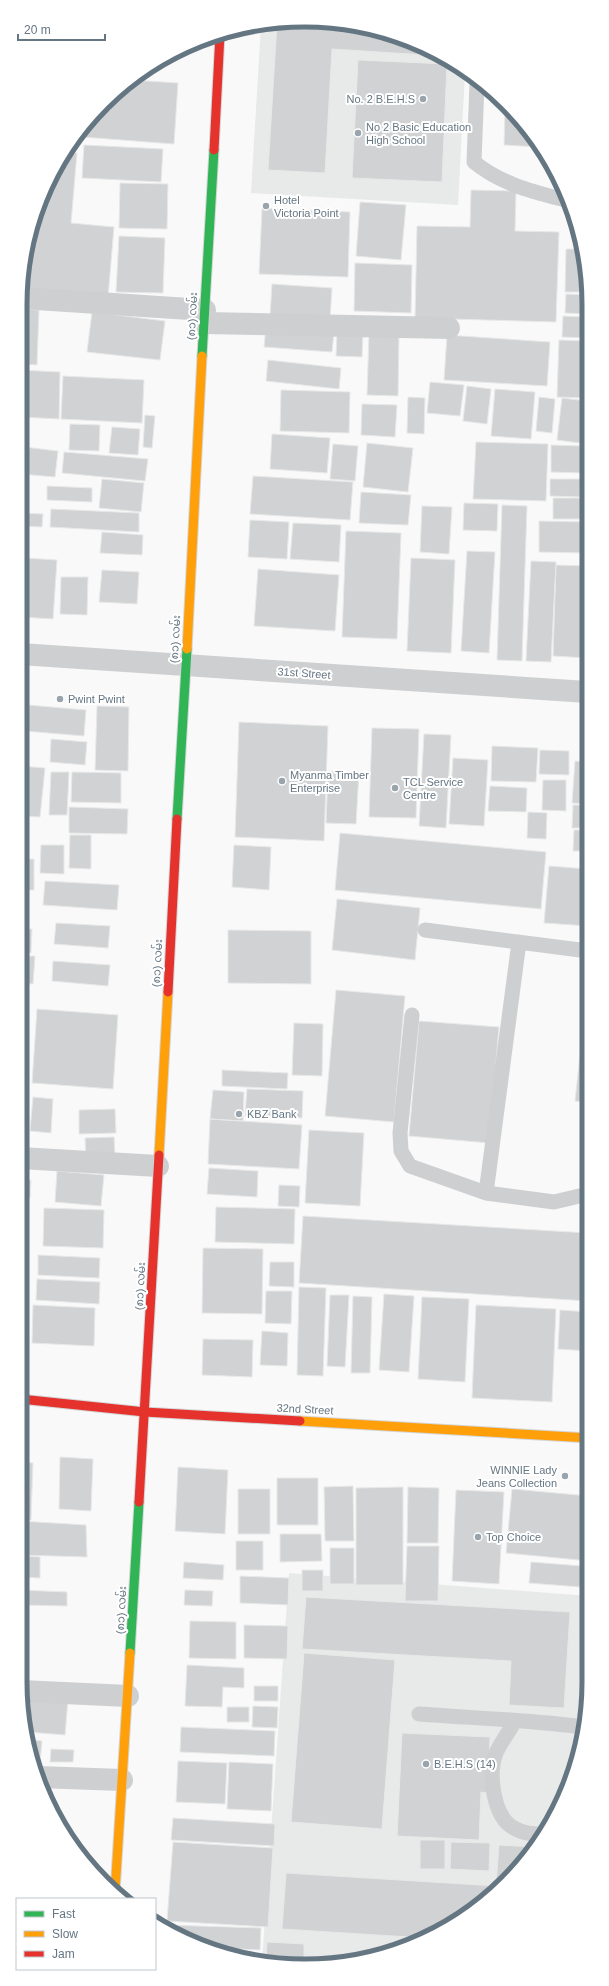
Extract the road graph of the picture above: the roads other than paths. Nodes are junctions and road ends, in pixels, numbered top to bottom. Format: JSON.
{"nodes":[{"id":1,"x":220,"y":40,"type":"edge"},
{"id":2,"x":477,"y":87,"type":"edge"},
{"id":3,"x":562,"y":200,"type":"edge"},
{"id":4,"x":27,"y":299,"type":"edge"},
{"id":5,"x":204,"y":317,"type":"junction"},
{"id":6,"x":449,"y":328,"type":"dead end"},
{"id":7,"x":27,"y":654,"type":"edge"},
{"id":8,"x":186,"y":665,"type":"junction"},
{"id":9,"x":582,"y":692,"type":"edge"},
{"id":10,"x":425,"y":930,"type":"dead end"},
{"id":11,"x":519,"y":942,"type":"junction"},
{"id":12,"x":582,"y":950,"type":"edge"},
{"id":13,"x":412,"y":1015,"type":"dead end"},
{"id":14,"x":27,"y":1158,"type":"edge"},
{"id":15,"x":158,"y":1166,"type":"junction"},
{"id":16,"x":486,"y":1192,"type":"junction"},
{"id":17,"x":582,"y":1195,"type":"edge"},
{"id":18,"x":27,"y":1400,"type":"edge"},
{"id":19,"x":145,"y":1412,"type":"junction"},
{"id":20,"x":582,"y":1438,"type":"edge"},
{"id":21,"x":28,"y":1691,"type":"edge"},
{"id":22,"x":128,"y":1696,"type":"junction"},
{"id":23,"x":419,"y":1714,"type":"dead end"},
{"id":24,"x":515,"y":1722,"type":"junction"},
{"id":25,"x":579,"y":1726,"type":"edge"},
{"id":26,"x":44,"y":1777,"type":"edge"},
{"id":27,"x":122,"y":1780,"type":"junction"},
{"id":28,"x":536,"y":1834,"type":"edge"},
{"id":29,"x":116,"y":1885,"type":"edge"}],
"edges":[{"from":1,"to":5,"type":"street","name":"(၈၁) လမ်း"},
{"from":2,"to":3,"type":"lane"},
{"from":4,"to":5,"type":"street"},
{"from":5,"to":6,"type":"street"},
{"from":5,"to":8,"type":"street","name":"(၈၁) လမ်း"},
{"from":7,"to":8,"type":"street","name":"31st Street"},
{"from":8,"to":9,"type":"street","name":"31st Street"},
{"from":8,"to":15,"type":"street","name":"(၈၁) လမ်း"},
{"from":10,"to":11,"type":"lane"},
{"from":11,"to":12,"type":"lane"},
{"from":11,"to":16,"type":"lane"},
{"from":13,"to":16,"type":"lane"},
{"from":14,"to":15,"type":"street"},
{"from":15,"to":19,"type":"street","name":"(၈၁) လမ်း"},
{"from":16,"to":17,"type":"lane"},
{"from":18,"to":19,"type":"street","name":"32nd Street"},
{"from":19,"to":20,"type":"street","name":"32nd Street"},
{"from":19,"to":22,"type":"street","name":"(၈၁) လမ်း"},
{"from":21,"to":22,"type":"street"},
{"from":22,"to":27,"type":"street","name":"(၈၁) လမ်း"},
{"from":23,"to":24,"type":"lane"},
{"from":24,"to":25,"type":"lane"},
{"from":24,"to":28,"type":"lane"},
{"from":26,"to":27,"type":"street"},
{"from":27,"to":29,"type":"street","name":"(၈၁) လမ်း"}]}
